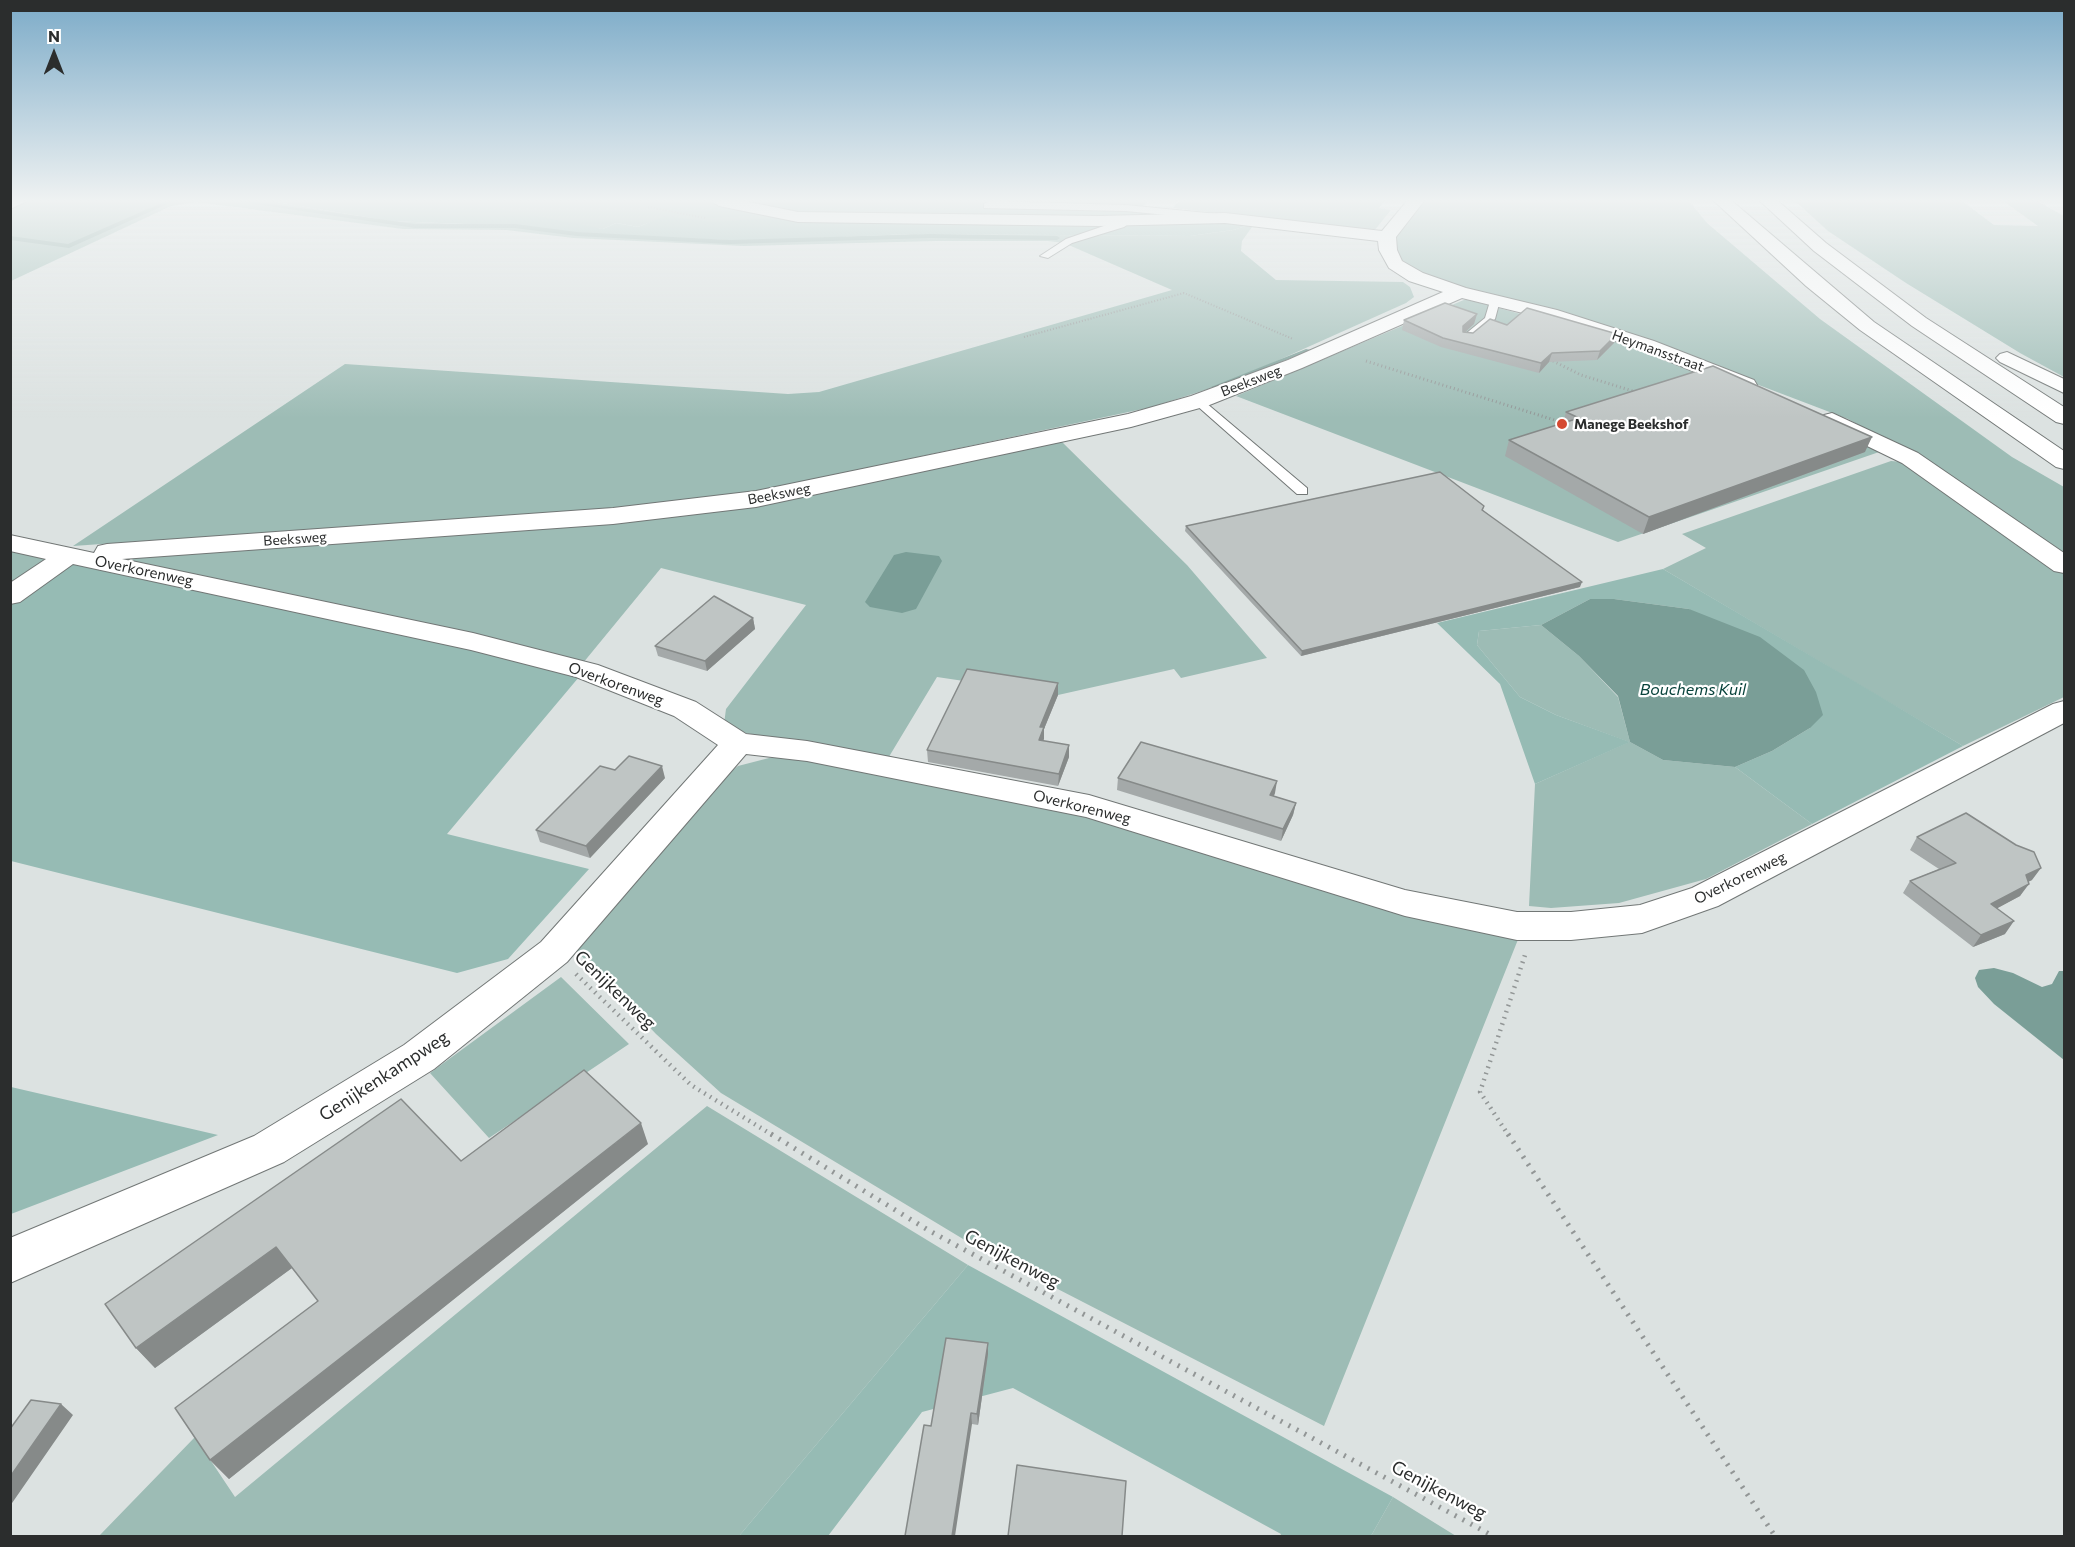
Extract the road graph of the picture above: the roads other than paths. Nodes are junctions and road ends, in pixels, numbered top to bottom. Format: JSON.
{"nodes":[{"id":1,"x":1410,"y":273,"type":"edge"},
{"id":2,"x":1803,"y":273,"type":"edge"},
{"id":3,"x":1855,"y":273,"type":"edge"},
{"id":4,"x":1877,"y":273,"type":"edge"},
{"id":5,"x":1460,"y":292,"type":"junction"},
{"id":6,"x":1495,"y":300,"type":"junction"},
{"id":7,"x":1467,"y":338,"type":"edge"},
{"id":8,"x":2064,"y":387,"type":"edge"},
{"id":9,"x":1770,"y":395,"type":"edge"},
{"id":10,"x":1199,"y":400,"type":"junction"},
{"id":11,"x":1814,"y":413,"type":"edge"},
{"id":12,"x":2064,"y":417,"type":"edge"},
{"id":13,"x":2064,"y":462,"type":"edge"},
{"id":14,"x":1302,"y":491,"type":"dead end"},
{"id":15,"x":10,"y":543,"type":"edge"},
{"id":16,"x":69,"y":555,"type":"junction"},
{"id":17,"x":2064,"y":565,"type":"edge"},
{"id":18,"x":10,"y":596,"type":"edge"},
{"id":19,"x":2064,"y":711,"type":"edge"},
{"id":20,"x":738,"y":743,"type":"junction"},
{"id":21,"x":10,"y":1261,"type":"edge"}],
"edges":[{"from":1,"to":5,"type":"main road","name":"Heymansstraat"},
{"from":2,"to":13,"type":"main road"},
{"from":3,"to":12,"type":"main road"},
{"from":4,"to":8,"type":"main road"},
{"from":5,"to":6,"type":"main road","name":"Heymansstraat"},
{"from":5,"to":10,"type":"main road","name":"Beeksweg"},
{"from":6,"to":7,"type":"lane"},
{"from":6,"to":9,"type":"main road","name":"Heymansstraat"},
{"from":10,"to":14,"type":"lane"},
{"from":10,"to":16,"type":"main road","name":"Beeksweg"},
{"from":11,"to":17,"type":"main road"},
{"from":15,"to":16,"type":"main road","name":"Overkorenweg"},
{"from":16,"to":18,"type":"main road"},
{"from":16,"to":20,"type":"main road","name":"Overkorenweg"},
{"from":19,"to":20,"type":"main road","name":"Overkorenweg"},
{"from":20,"to":21,"type":"main road","name":"Genijkenkampweg"}]}
